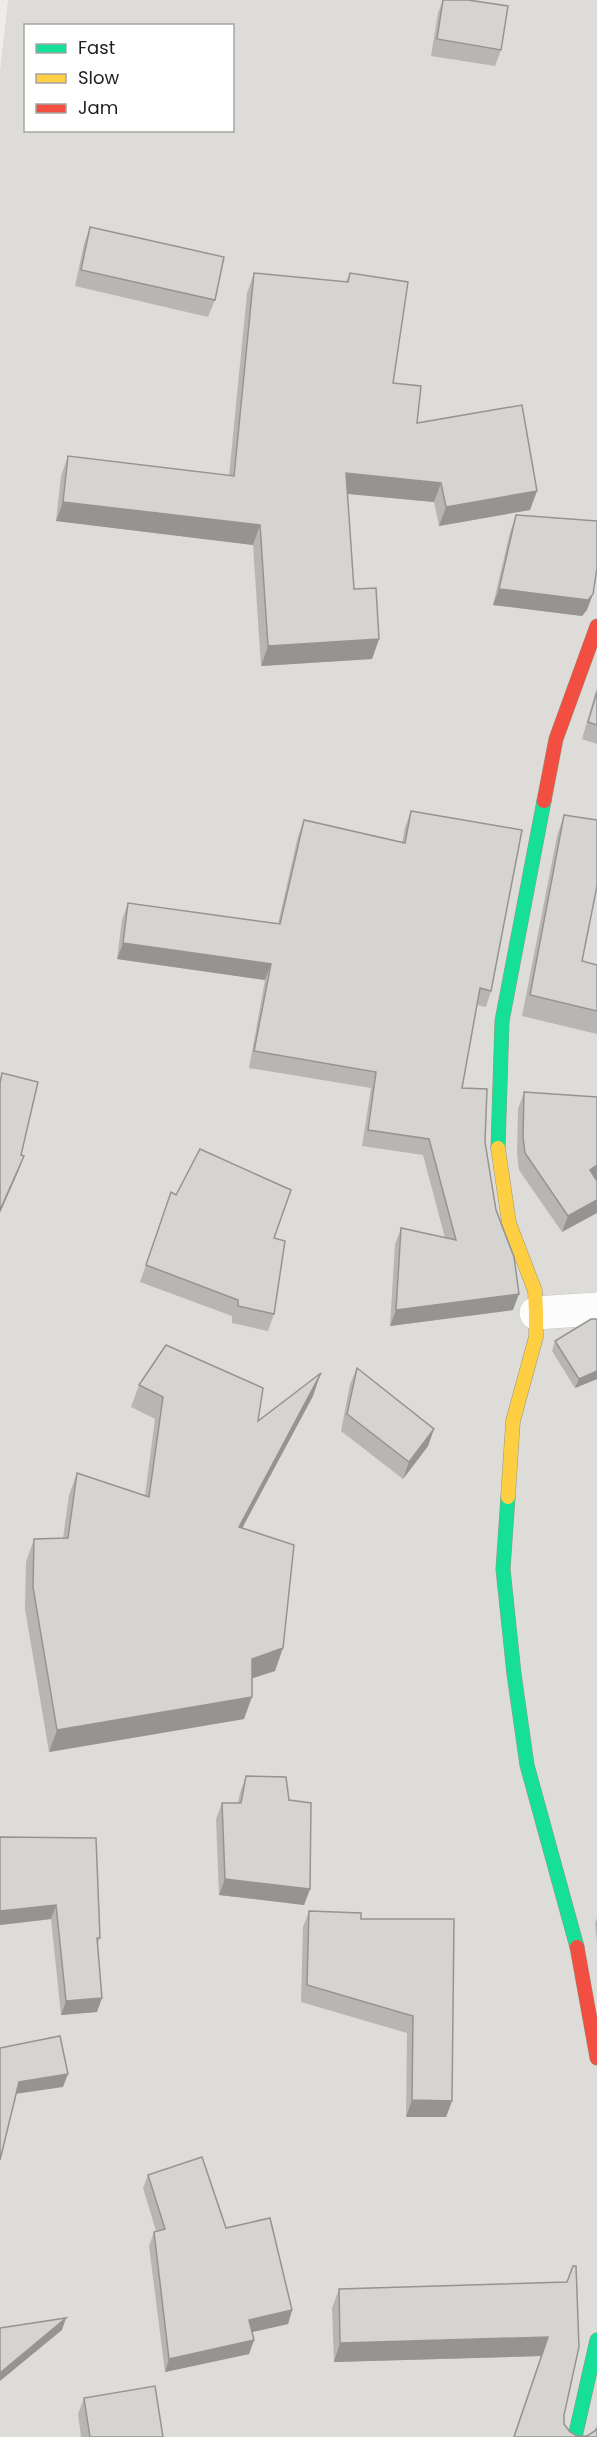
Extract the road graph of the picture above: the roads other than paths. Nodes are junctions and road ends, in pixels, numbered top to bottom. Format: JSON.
{"nodes":[{"id":1,"x":597,"y":626,"type":"edge"},
{"id":2,"x":597,"y":1309,"type":"edge"},
{"id":3,"x":536,"y":1312,"type":"junction"},
{"id":4,"x":597,"y":2058,"type":"edge"},
{"id":5,"x":597,"y":2340,"type":"edge"},
{"id":6,"x":575,"y":2437,"type":"edge"}],
"edges":[{"from":1,"to":3,"type":"street"},
{"from":2,"to":3,"type":"street"},
{"from":3,"to":4,"type":"street"},
{"from":5,"to":6,"type":"street"}]}
